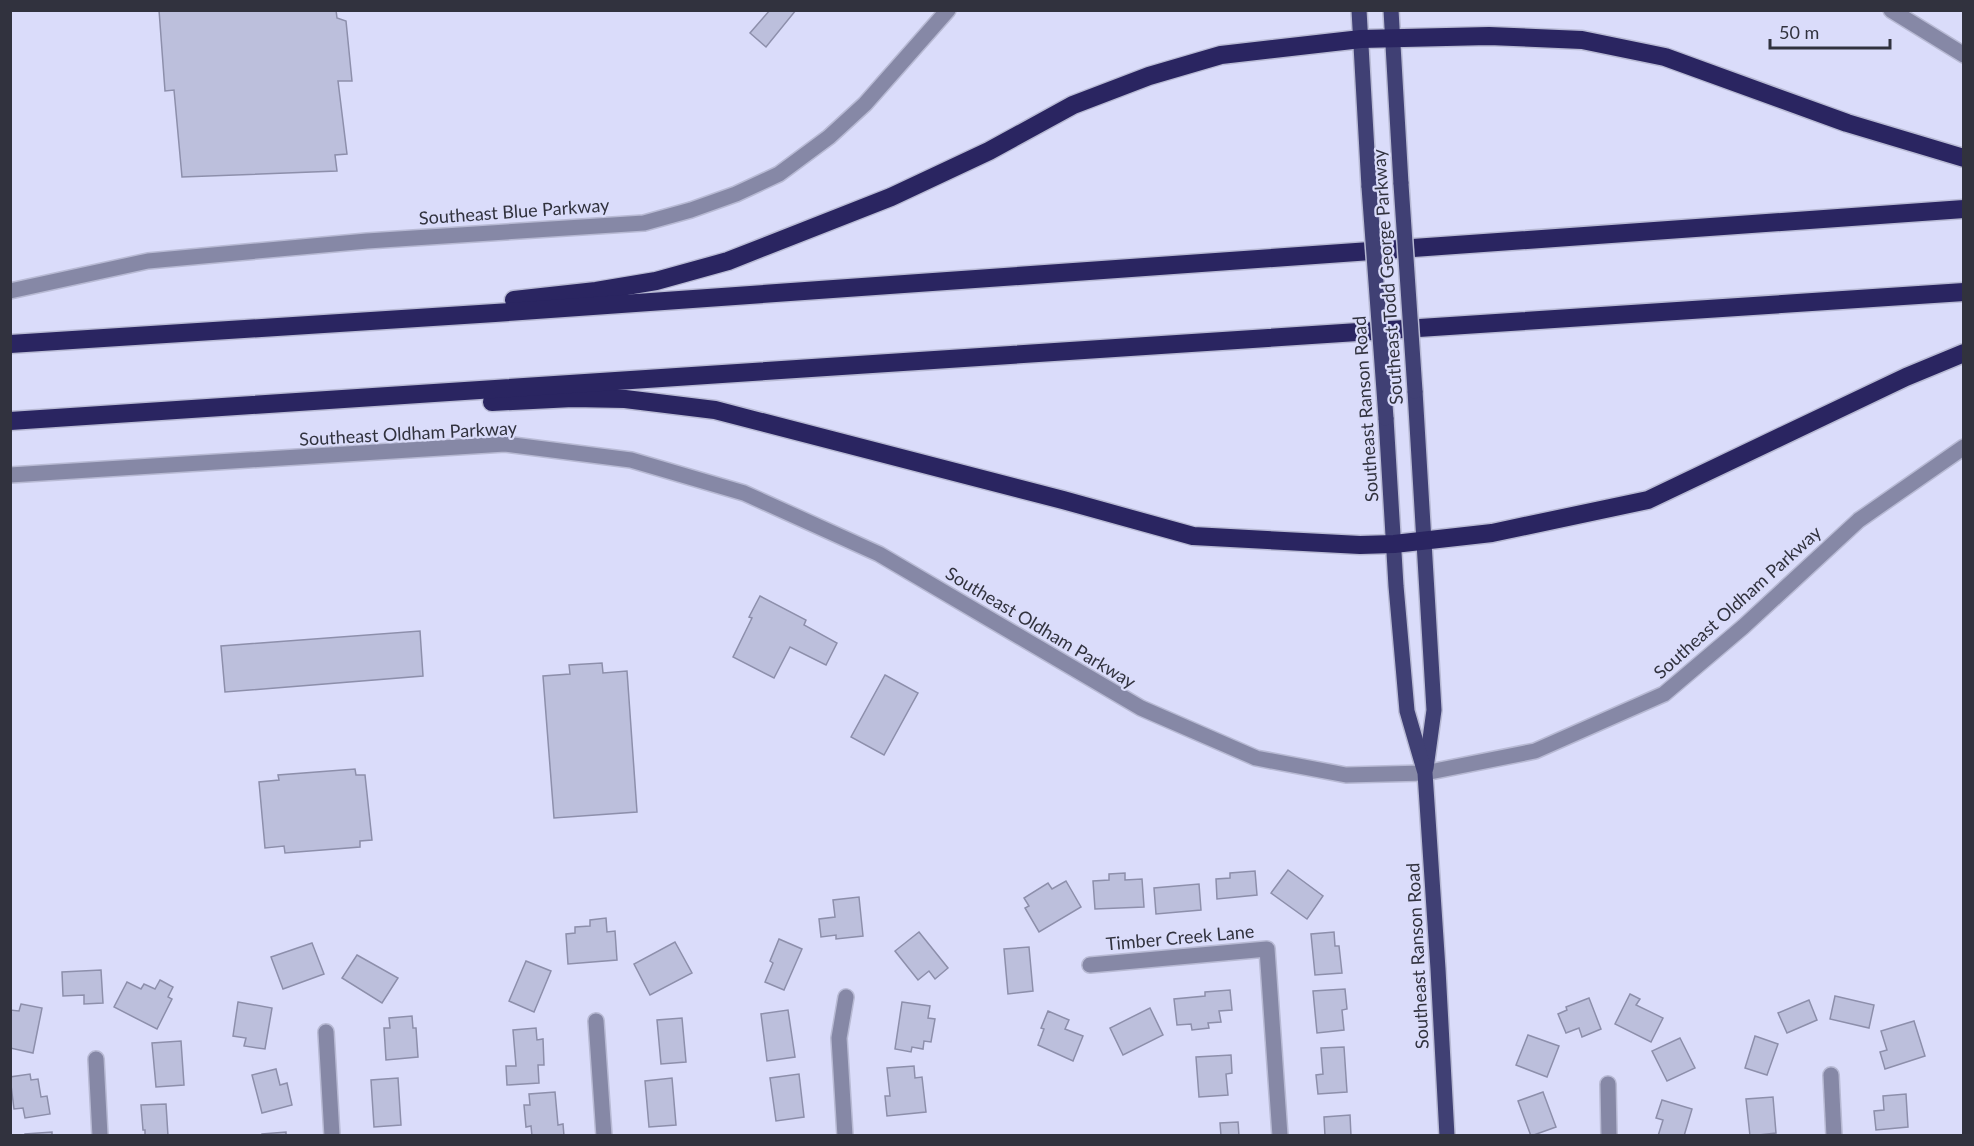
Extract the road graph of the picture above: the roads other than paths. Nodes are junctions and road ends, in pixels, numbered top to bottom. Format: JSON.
{"nodes":[{"id":1,"x":948,"y":10,"type":"edge"},
{"id":2,"x":1359,"y":10,"type":"edge"},
{"id":3,"x":1390,"y":10,"type":"edge"},
{"id":4,"x":1901,"y":13,"type":"edge"},
{"id":5,"x":1392,"y":38,"type":"junction"},
{"id":6,"x":1360,"y":39,"type":"junction"},
{"id":7,"x":1964,"y":55,"type":"edge"},
{"id":8,"x":1964,"y":158,"type":"edge"},
{"id":9,"x":1964,"y":209,"type":"edge"},
{"id":10,"x":10,"y":291,"type":"edge"},
{"id":11,"x":1964,"y":292,"type":"edge"},
{"id":12,"x":495,"y":313,"type":"junction"},
{"id":13,"x":10,"y":344,"type":"edge"},
{"id":14,"x":1964,"y":353,"type":"edge"},
{"id":15,"x":282,"y":404,"type":"junction"},
{"id":16,"x":10,"y":421,"type":"edge"},
{"id":17,"x":1964,"y":447,"type":"edge"},
{"id":18,"x":10,"y":475,"type":"edge"},
{"id":19,"x":1424,"y":541,"type":"junction"},
{"id":20,"x":1394,"y":544,"type":"junction"},
{"id":21,"x":1425,"y":773,"type":"junction"},
{"id":22,"x":1090,"y":965,"type":"dead end"},
{"id":23,"x":846,"y":997,"type":"dead end"},
{"id":24,"x":596,"y":1021,"type":"dead end"},
{"id":25,"x":326,"y":1032,"type":"dead end"},
{"id":26,"x":96,"y":1059,"type":"dead end"},
{"id":27,"x":1832,"y":1075,"type":"dead end"},
{"id":28,"x":1608,"y":1084,"type":"dead end"},
{"id":29,"x":100,"y":1136,"type":"edge"},
{"id":30,"x":332,"y":1136,"type":"edge"},
{"id":31,"x":604,"y":1136,"type":"edge"},
{"id":32,"x":845,"y":1136,"type":"edge"},
{"id":33,"x":1280,"y":1136,"type":"edge"},
{"id":34,"x":1446,"y":1136,"type":"edge"},
{"id":35,"x":1609,"y":1136,"type":"edge"},
{"id":36,"x":1834,"y":1136,"type":"edge"}],
"edges":[{"from":1,"to":10,"type":"street","name":"Southeast Blue Parkway"},
{"from":2,"to":6,"type":"main road"},
{"from":3,"to":5,"type":"main road","name":"Southeast Todd George Parkway"},
{"from":4,"to":7,"type":"street"},
{"from":5,"to":6,"type":"highway"},
{"from":5,"to":8,"type":"highway"},
{"from":5,"to":19,"type":"main road","name":"Southeast Todd George Parkway","bridge":true},
{"from":6,"to":12,"type":"highway"},
{"from":6,"to":20,"type":"main road","name":"Southeast Ranson Road","bridge":true},
{"from":9,"to":12,"type":"highway"},
{"from":11,"to":15,"type":"highway"},
{"from":12,"to":13,"type":"highway"},
{"from":14,"to":19,"type":"highway"},
{"from":15,"to":16,"type":"highway"},
{"from":15,"to":20,"type":"highway"},
{"from":17,"to":21,"type":"street","name":"Southeast Oldham Parkway"},
{"from":18,"to":21,"type":"street","name":"Southeast Oldham Parkway"},
{"from":19,"to":20,"type":"highway"},
{"from":19,"to":21,"type":"main road","name":"Southeast Ranson Road"},
{"from":20,"to":21,"type":"main road","name":"Southeast Ranson Road"},
{"from":21,"to":34,"type":"main road","name":"Southeast Ranson Road"},
{"from":22,"to":33,"type":"street","name":"Timber Creek Lane"},
{"from":23,"to":32,"type":"street"},
{"from":24,"to":31,"type":"street"},
{"from":25,"to":30,"type":"street"},
{"from":26,"to":29,"type":"street"},
{"from":27,"to":36,"type":"street"},
{"from":28,"to":35,"type":"street"}]}
